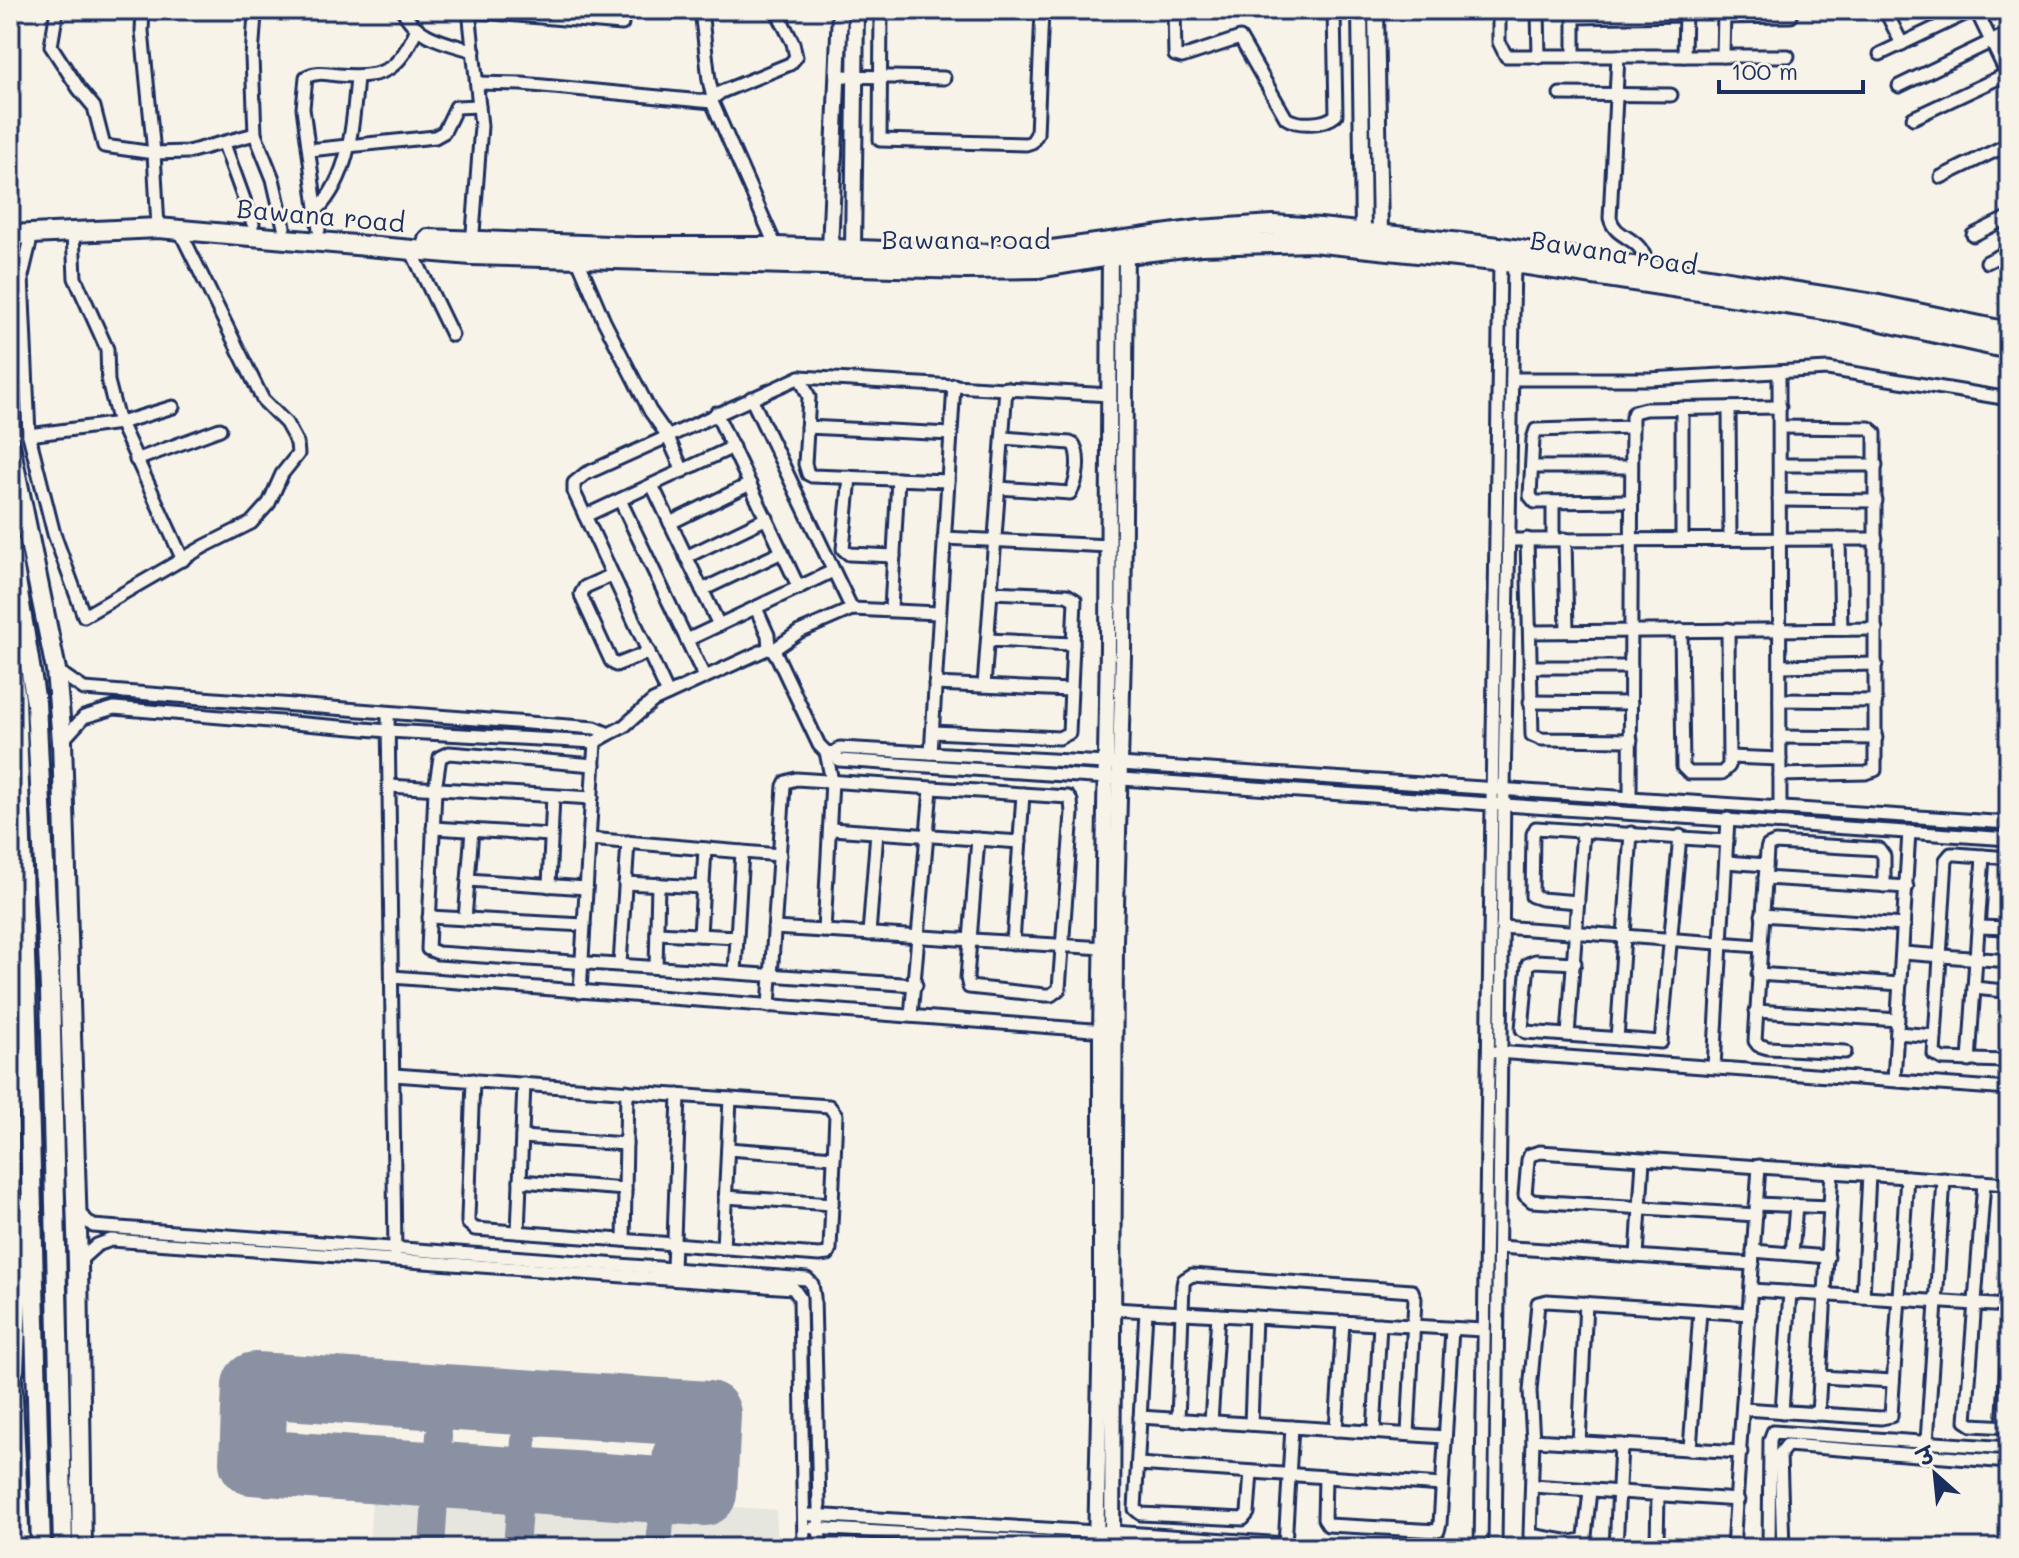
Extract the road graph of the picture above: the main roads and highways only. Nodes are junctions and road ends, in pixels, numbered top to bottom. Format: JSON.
{"nodes":[{"id":1,"x":157,"y":223,"type":"junction"},
{"id":2,"x":10,"y":224,"type":"edge"},
{"id":3,"x":10,"y":235,"type":"edge"},
{"id":4,"x":472,"y":248,"type":"junction"},
{"id":5,"x":1118,"y":248,"type":"junction"},
{"id":6,"x":777,"y":254,"type":"junction"},
{"id":7,"x":2009,"y":332,"type":"edge"},
{"id":8,"x":2009,"y":349,"type":"edge"},
{"id":9,"x":10,"y":445,"type":"edge"},
{"id":10,"x":10,"y":543,"type":"edge"},
{"id":11,"x":10,"y":662,"type":"edge"},
{"id":12,"x":31,"y":1171,"type":"junction"},
{"id":13,"x":10,"y":1346,"type":"edge"},
{"id":14,"x":14,"y":1370,"type":"junction"},
{"id":15,"x":21,"y":1548,"type":"edge"},
{"id":16,"x":41,"y":1548,"type":"edge"},
{"id":17,"x":63,"y":1548,"type":"edge"},
{"id":18,"x":82,"y":1548,"type":"edge"}],
"edges":[{"from":1,"to":2,"type":"main road","name":"Bawana road"},
{"from":1,"to":3,"type":"main road","name":"Bawana road"},
{"from":1,"to":4,"type":"main road","name":"Bawana road"},
{"from":1,"to":4,"type":"main road","name":"Bawana road"},
{"from":4,"to":6,"type":"main road","name":"Bawana road"},
{"from":4,"to":6,"type":"main road","name":"Bawana road"},
{"from":5,"to":6,"type":"main road","name":"Bawana road"},
{"from":5,"to":6,"type":"main road","name":"Bawana road"},
{"from":5,"to":7,"type":"main road","name":"Bawana road"},
{"from":5,"to":8,"type":"main road","name":"Bawana road"},
{"from":9,"to":18,"type":"main road"},
{"from":10,"to":17,"type":"main road"},
{"from":11,"to":12,"type":"main road"},
{"from":12,"to":14,"type":"main road"},
{"from":12,"to":16,"type":"main road"},
{"from":13,"to":14,"type":"main road"},
{"from":14,"to":15,"type":"main road"}]}
